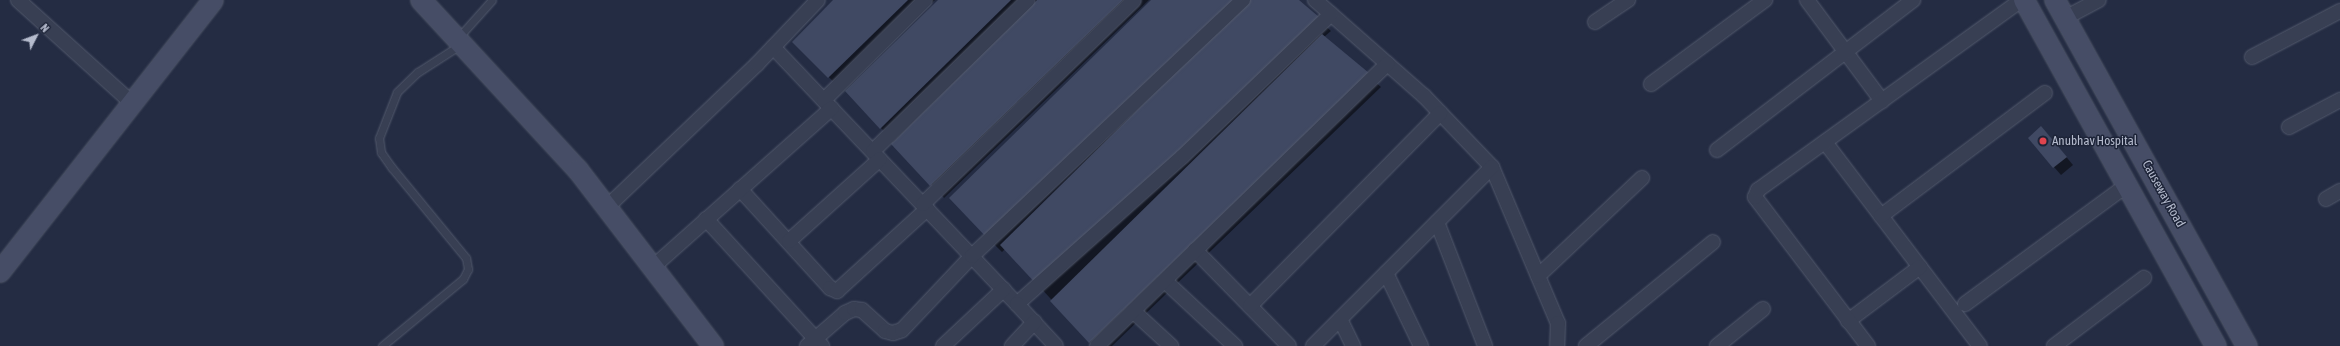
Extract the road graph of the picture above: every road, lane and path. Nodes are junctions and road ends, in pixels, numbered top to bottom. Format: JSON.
{"nodes":[{"id":1,"x":18,"y":0,"type":"edge"},
{"id":2,"x":213,"y":0,"type":"edge"},
{"id":3,"x":421,"y":0,"type":"edge"},
{"id":4,"x":492,"y":0,"type":"edge"},
{"id":5,"x":818,"y":0,"type":"edge"},
{"id":6,"x":926,"y":0,"type":"edge"},
{"id":7,"x":1028,"y":0,"type":"edge"},
{"id":8,"x":1134,"y":0,"type":"edge"},
{"id":9,"x":1243,"y":0,"type":"edge"},
{"id":10,"x":1315,"y":0,"type":"edge"},
{"id":11,"x":1628,"y":0,"type":"edge"},
{"id":12,"x":1765,"y":0,"type":"edge"},
{"id":13,"x":1807,"y":0,"type":"edge"},
{"id":14,"x":1913,"y":0,"type":"edge"},
{"id":15,"x":2021,"y":0,"type":"edge"},
{"id":16,"x":2024,"y":0,"type":"edge"},
{"id":17,"x":2055,"y":0,"type":"edge"},
{"id":18,"x":2099,"y":0,"type":"edge"},
{"id":19,"x":2340,"y":11,"type":"edge"},
{"id":20,"x":1331,"y":14,"type":"junction"},
{"id":21,"x":2066,"y":18,"type":"junction"},
{"id":22,"x":1595,"y":22,"type":"dead end"},
{"id":23,"x":460,"y":41,"type":"junction"},
{"id":24,"x":773,"y":47,"type":"junction"},
{"id":25,"x":1846,"y":51,"type":"junction"},
{"id":26,"x":2252,"y":57,"type":"dead end"},
{"id":27,"x":1387,"y":64,"type":"junction"},
{"id":28,"x":1651,"y":84,"type":"dead end"},
{"id":29,"x":2045,"y":93,"type":"dead end"},
{"id":30,"x":1882,"y":100,"type":"junction"},
{"id":31,"x":2340,"y":100,"type":"edge"},
{"id":32,"x":132,"y":103,"type":"junction"},
{"id":33,"x":828,"y":104,"type":"junction"},
{"id":34,"x":1440,"y":113,"type":"junction"},
{"id":35,"x":2289,"y":127,"type":"dead end"},
{"id":36,"x":1824,"y":142,"type":"junction"},
{"id":37,"x":1716,"y":150,"type":"dead end"},
{"id":38,"x":877,"y":155,"type":"junction"},
{"id":39,"x":1492,"y":167,"type":"junction"},
{"id":40,"x":1642,"y":178,"type":"dead end"},
{"id":41,"x":2127,"y":185,"type":"junction"},
{"id":42,"x":740,"y":189,"type":"junction"},
{"id":43,"x":2340,"y":191,"type":"edge"},
{"id":44,"x":2326,"y":199,"type":"dead end"},
{"id":45,"x":607,"y":207,"type":"junction"},
{"id":46,"x":925,"y":207,"type":"junction"},
{"id":47,"x":1881,"y":216,"type":"junction"},
{"id":48,"x":706,"y":219,"type":"junction"},
{"id":49,"x":1437,"y":222,"type":"junction"},
{"id":50,"x":789,"y":241,"type":"junction"},
{"id":51,"x":1713,"y":242,"type":"dead end"},
{"id":52,"x":1195,"y":250,"type":"junction"},
{"id":53,"x":972,"y":256,"type":"junction"},
{"id":54,"x":653,"y":267,"type":"junction"},
{"id":55,"x":1920,"y":267,"type":"junction"},
{"id":56,"x":0,"y":272,"type":"edge"},
{"id":57,"x":1386,"y":273,"type":"junction"},
{"id":58,"x":1538,"y":276,"type":"junction"},
{"id":59,"x":2144,"y":278,"type":"dead end"},
{"id":60,"x":1165,"y":281,"type":"junction"},
{"id":61,"x":1004,"y":289,"type":"junction"},
{"id":62,"x":1017,"y":304,"type":"junction"},
{"id":63,"x":1965,"y":304,"type":"dead end"},
{"id":64,"x":1250,"y":306,"type":"junction"},
{"id":65,"x":1763,"y":309,"type":"dead end"},
{"id":66,"x":1133,"y":311,"type":"junction"},
{"id":67,"x":1340,"y":319,"type":"junction"},
{"id":68,"x":1848,"y":321,"type":"junction"},
{"id":69,"x":1034,"y":322,"type":"junction"},
{"id":70,"x":815,"y":344,"type":"edge"},
{"id":71,"x":1105,"y":344,"type":"edge"},
{"id":72,"x":382,"y":346,"type":"edge"},
{"id":73,"x":713,"y":346,"type":"edge"},
{"id":74,"x":943,"y":346,"type":"edge"},
{"id":75,"x":1012,"y":346,"type":"edge"},
{"id":76,"x":1056,"y":346,"type":"edge"},
{"id":77,"x":1171,"y":346,"type":"edge"},
{"id":78,"x":1235,"y":346,"type":"edge"},
{"id":79,"x":1289,"y":346,"type":"edge"},
{"id":80,"x":1314,"y":346,"type":"edge"},
{"id":81,"x":1353,"y":346,"type":"edge"},
{"id":82,"x":1421,"y":346,"type":"edge"},
{"id":83,"x":1485,"y":346,"type":"edge"},
{"id":84,"x":1557,"y":346,"type":"edge"},
{"id":85,"x":1586,"y":346,"type":"edge"},
{"id":86,"x":1717,"y":346,"type":"edge"},
{"id":87,"x":1868,"y":346,"type":"edge"},
{"id":88,"x":1980,"y":346,"type":"edge"},
{"id":89,"x":2054,"y":346,"type":"edge"},
{"id":90,"x":2216,"y":346,"type":"edge"},
{"id":91,"x":2247,"y":346,"type":"edge"}],
"edges":[{"from":1,"to":32,"type":"street"},
{"from":2,"to":32,"type":"street"},
{"from":3,"to":23,"type":"street"},
{"from":4,"to":23,"type":"lane"},
{"from":5,"to":24,"type":"street"},
{"from":6,"to":33,"type":"street"},
{"from":7,"to":38,"type":"street"},
{"from":8,"to":46,"type":"street"},
{"from":9,"to":53,"type":"street"},
{"from":10,"to":20,"type":"street"},
{"from":11,"to":22,"type":"street"},
{"from":12,"to":28,"type":"street"},
{"from":13,"to":25,"type":"street"},
{"from":14,"to":25,"type":"street"},
{"from":15,"to":30,"type":"street"},
{"from":16,"to":41,"type":"street","name":"Causeway Road"},
{"from":17,"to":21,"type":"street","name":"Causeway Road"},
{"from":18,"to":21,"type":"street"},
{"from":19,"to":26,"type":"street"},
{"from":20,"to":27,"type":"street"},
{"from":20,"to":62,"type":"street"},
{"from":21,"to":91,"type":"street","name":"Causeway Road"},
{"from":23,"to":45,"type":"street"},
{"from":23,"to":72,"type":"lane"},
{"from":24,"to":33,"type":"street"},
{"from":24,"to":45,"type":"street"},
{"from":25,"to":30,"type":"street"},
{"from":25,"to":37,"type":"street"},
{"from":27,"to":34,"type":"street"},
{"from":27,"to":52,"type":"street"},
{"from":29,"to":47,"type":"street"},
{"from":30,"to":36,"type":"street"},
{"from":31,"to":35,"type":"street"},
{"from":32,"to":56,"type":"street"},
{"from":33,"to":38,"type":"street"},
{"from":33,"to":42,"type":"street"},
{"from":34,"to":39,"type":"street"},
{"from":34,"to":64,"type":"street"},
{"from":36,"to":47,"type":"street"},
{"from":36,"to":68,"type":"street"},
{"from":38,"to":46,"type":"street"},
{"from":38,"to":50,"type":"street"},
{"from":39,"to":49,"type":"street"},
{"from":39,"to":58,"type":"street"},
{"from":40,"to":58,"type":"street"},
{"from":41,"to":63,"type":"street"},
{"from":41,"to":90,"type":"street","name":"Causeway Road"},
{"from":42,"to":48,"type":"street"},
{"from":42,"to":50,"type":"street"},
{"from":43,"to":44,"type":"street"},
{"from":45,"to":54,"type":"street"},
{"from":46,"to":50,"type":"street"},
{"from":46,"to":53,"type":"street"},
{"from":47,"to":55,"type":"street"},
{"from":48,"to":54,"type":"street"},
{"from":48,"to":70,"type":"street"},
{"from":49,"to":57,"type":"street"},
{"from":49,"to":83,"type":"street"},
{"from":51,"to":85,"type":"street"},
{"from":52,"to":60,"type":"street"},
{"from":52,"to":64,"type":"street"},
{"from":53,"to":61,"type":"street"},
{"from":53,"to":70,"type":"street"},
{"from":54,"to":73,"type":"street"},
{"from":55,"to":68,"type":"street"},
{"from":55,"to":88,"type":"street"},
{"from":57,"to":67,"type":"street"},
{"from":57,"to":82,"type":"street"},
{"from":58,"to":84,"type":"street"},
{"from":59,"to":89,"type":"street"},
{"from":60,"to":66,"type":"street"},
{"from":60,"to":78,"type":"street"},
{"from":61,"to":62,"type":"street"},
{"from":61,"to":74,"type":"street"},
{"from":62,"to":69,"type":"street"},
{"from":64,"to":79,"type":"street"},
{"from":65,"to":86,"type":"street"},
{"from":66,"to":71,"type":"street"},
{"from":66,"to":77,"type":"street"},
{"from":67,"to":80,"type":"street"},
{"from":67,"to":81,"type":"street"},
{"from":68,"to":87,"type":"street"},
{"from":69,"to":75,"type":"street"},
{"from":69,"to":76,"type":"street"}]}
